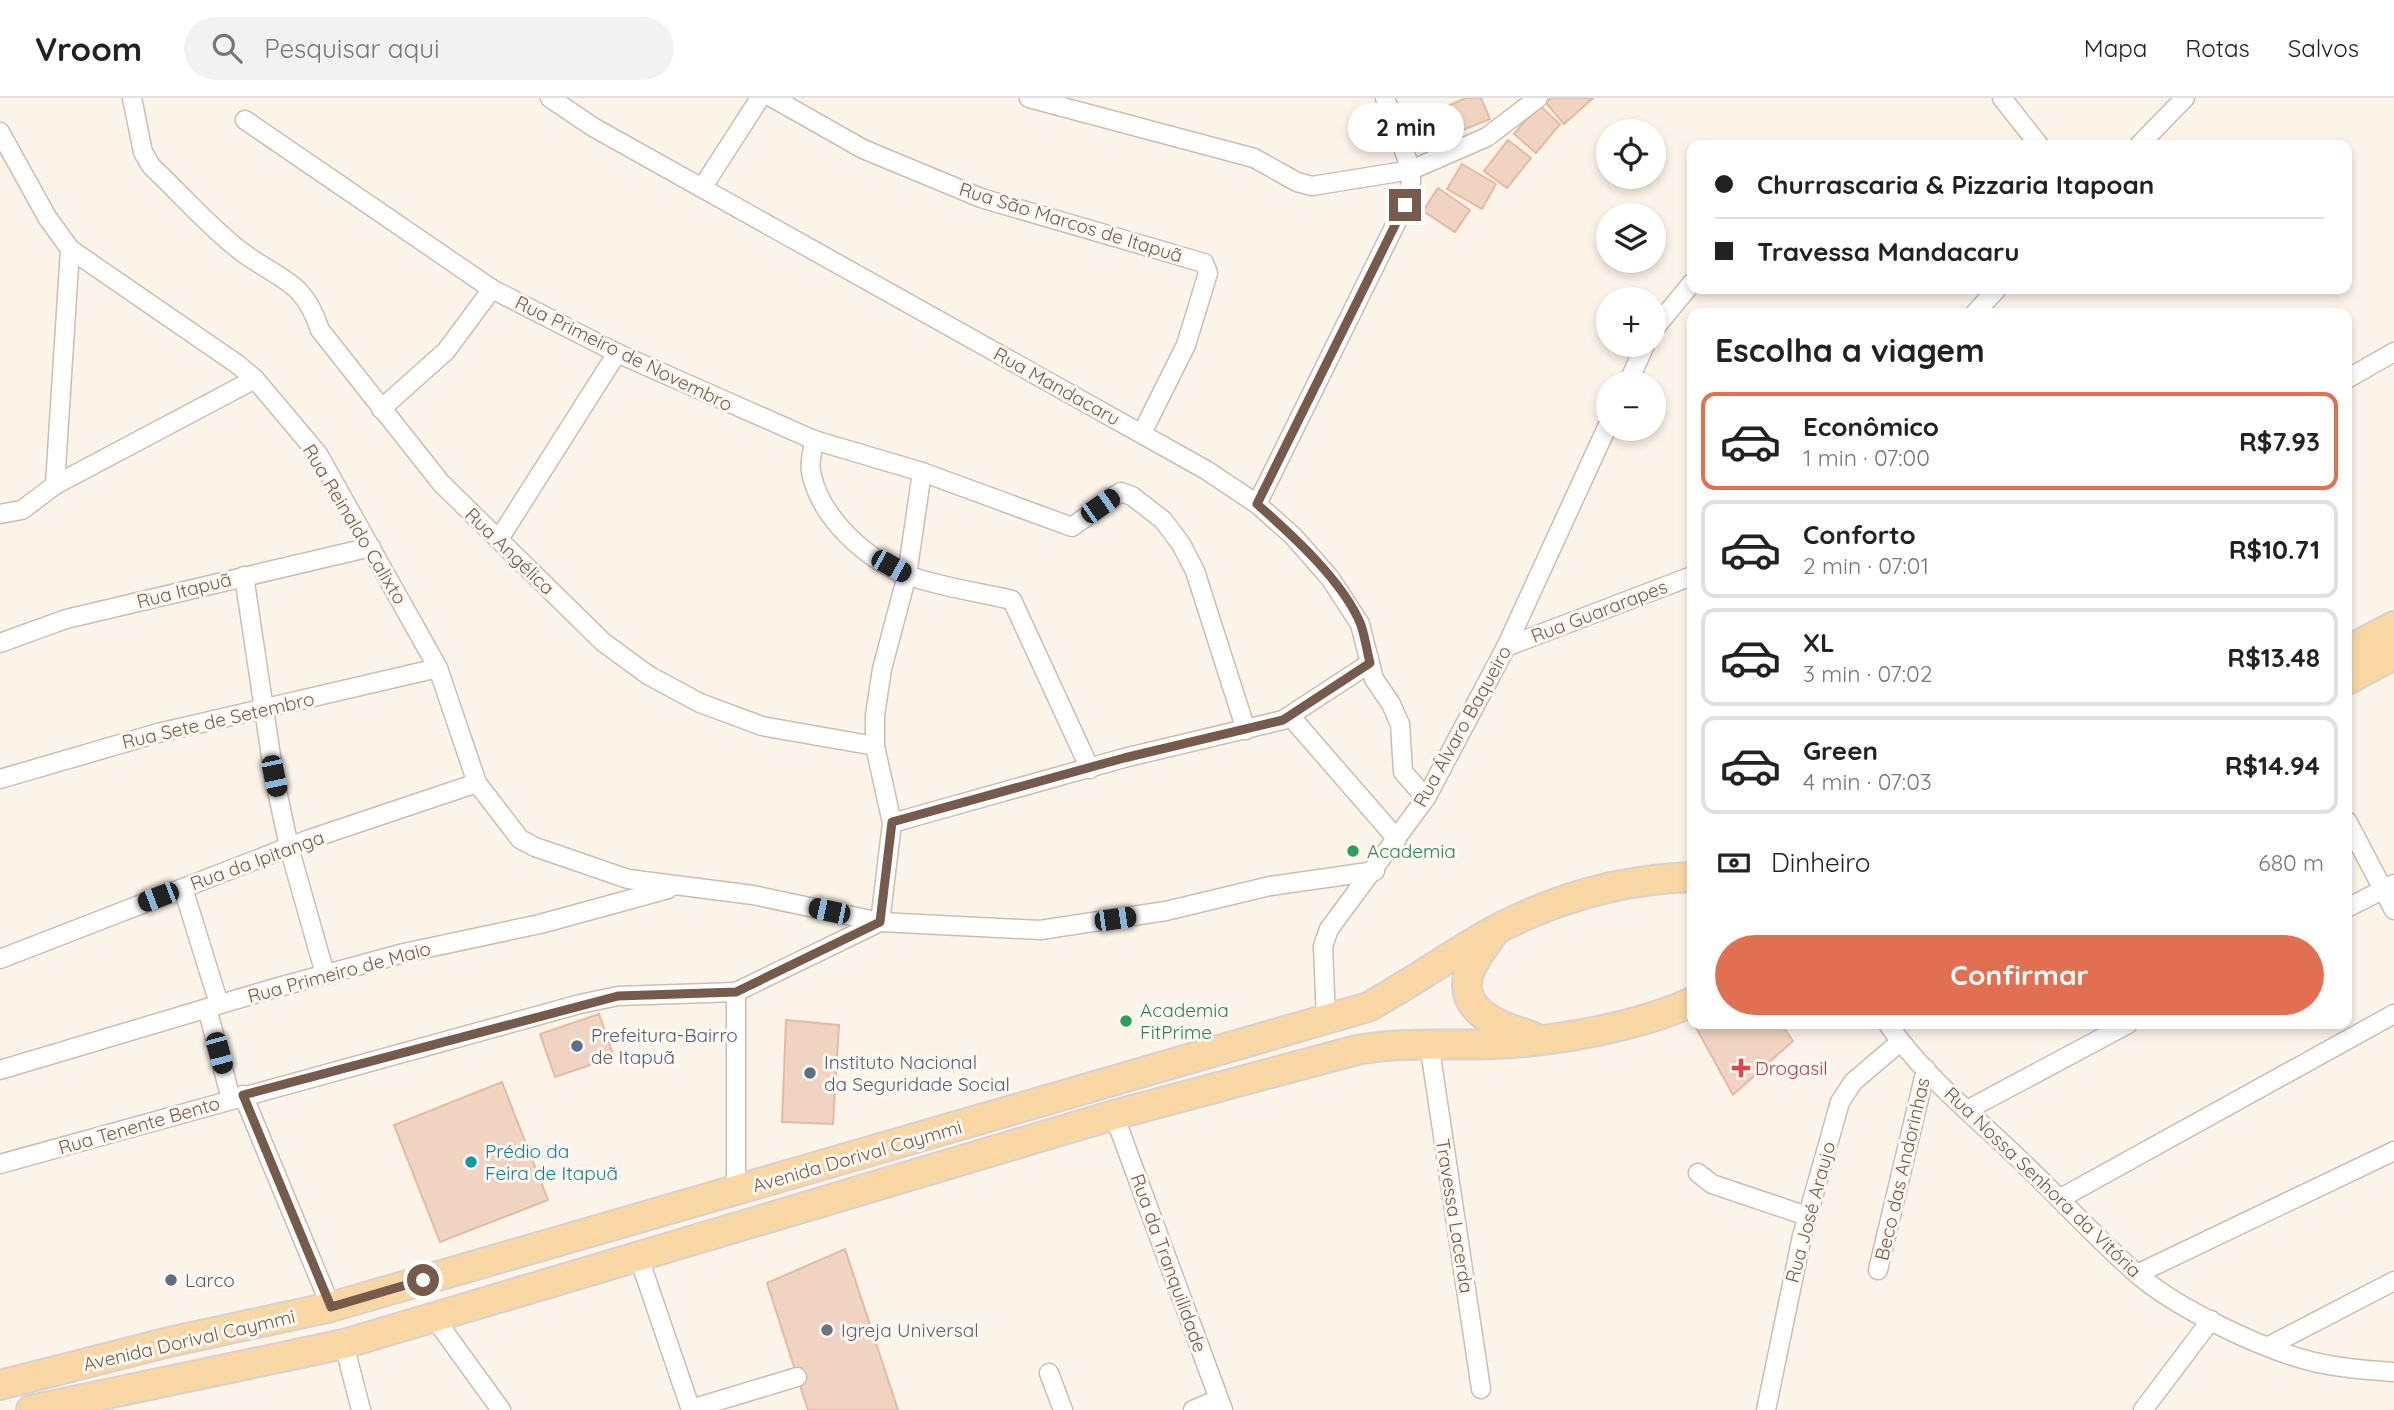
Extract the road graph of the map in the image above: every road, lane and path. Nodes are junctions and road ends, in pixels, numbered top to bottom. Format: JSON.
{"nodes":[{"id":1,"x":132,"y":98,"type":"edge"},
{"id":2,"x":550,"y":98,"type":"edge"},
{"id":3,"x":760,"y":98,"type":"edge"},
{"id":4,"x":773,"y":98,"type":"edge"},
{"id":5,"x":1029,"y":98,"type":"edge"},
{"id":6,"x":1385,"y":98,"type":"edge"},
{"id":7,"x":1538,"y":98,"type":"edge"},
{"id":8,"x":2001,"y":98,"type":"edge"},
{"id":9,"x":2185,"y":98,"type":"edge"},
{"id":10,"x":245,"y":120,"type":"dead end"},
{"id":11,"x":0,"y":132,"type":"edge"},
{"id":12,"x":2035,"y":140,"type":"edge"},
{"id":13,"x":2144,"y":140,"type":"edge"},
{"id":14,"x":1410,"y":170,"type":"junction"},
{"id":15,"x":702,"y":187,"type":"junction"},
{"id":16,"x":70,"y":249,"type":"junction"},
{"id":17,"x":492,"y":289,"type":"junction"},
{"id":18,"x":1687,"y":289,"type":"edge"},
{"id":19,"x":1992,"y":294,"type":"edge"},
{"id":20,"x":1980,"y":308,"type":"edge"},
{"id":21,"x":1666,"y":314,"type":"edge"},
{"id":22,"x":2394,"y":352,"type":"edge"},
{"id":23,"x":617,"y":353,"type":"junction"},
{"id":24,"x":2352,"y":376,"type":"edge"},
{"id":25,"x":255,"y":379,"type":"junction"},
{"id":26,"x":381,"y":409,"type":"junction"},
{"id":27,"x":1142,"y":433,"type":"junction"},
{"id":28,"x":814,"y":440,"type":"junction"},
{"id":29,"x":1601,"y":441,"type":"edge"},
{"id":30,"x":922,"y":472,"type":"junction"},
{"id":31,"x":55,"y":485,"type":"junction"},
{"id":32,"x":1257,"y":504,"type":"junction"},
{"id":33,"x":0,"y":514,"type":"edge"},
{"id":34,"x":499,"y":538,"type":"junction"},
{"id":35,"x":371,"y":547,"type":"junction"},
{"id":36,"x":907,"y":575,"type":"junction"},
{"id":37,"x":244,"y":576,"type":"junction"},
{"id":38,"x":1687,"y":578,"type":"edge"},
{"id":39,"x":2394,"y":626,"type":"edge"},
{"id":40,"x":0,"y":643,"type":"edge"},
{"id":41,"x":1506,"y":647,"type":"junction"},
{"id":42,"x":2352,"y":648,"type":"edge"},
{"id":43,"x":2394,"y":655,"type":"edge"},
{"id":44,"x":1370,"y":663,"type":"junction"},
{"id":45,"x":438,"y":668,"type":"junction"},
{"id":46,"x":2352,"y":677,"type":"edge"},
{"id":47,"x":264,"y":709,"type":"junction"},
{"id":48,"x":1292,"y":717,"type":"junction"},
{"id":49,"x":1246,"y":730,"type":"junction"},
{"id":50,"x":875,"y":746,"type":"junction"},
{"id":51,"x":1090,"y":769,"type":"junction"},
{"id":52,"x":0,"y":779,"type":"edge"},
{"id":53,"x":477,"y":783,"type":"junction"},
{"id":54,"x":1426,"y":798,"type":"junction"},
{"id":55,"x":892,"y":822,"type":"junction"},
{"id":56,"x":2352,"y":829,"type":"edge"},
{"id":57,"x":1397,"y":839,"type":"junction"},
{"id":58,"x":289,"y":847,"type":"junction"},
{"id":59,"x":1375,"y":871,"type":"junction"},
{"id":60,"x":1687,"y":877,"type":"edge"},
{"id":61,"x":681,"y":886,"type":"junction"},
{"id":62,"x":2388,"y":886,"type":"edge"},
{"id":63,"x":183,"y":888,"type":"junction"},
{"id":64,"x":2352,"y":905,"type":"edge"},
{"id":65,"x":2394,"y":910,"type":"edge"},
{"id":66,"x":880,"y":922,"type":"junction"},
{"id":67,"x":1496,"y":930,"type":"junction"},
{"id":68,"x":0,"y":959,"type":"edge"},
{"id":69,"x":325,"y":974,"type":"junction"},
{"id":70,"x":736,"y":992,"type":"junction"},
{"id":71,"x":1687,"y":1004,"type":"edge"},
{"id":72,"x":213,"y":1006,"type":"junction"},
{"id":73,"x":2394,"y":1014,"type":"edge"},
{"id":74,"x":1326,"y":1019,"type":"junction"},
{"id":75,"x":1891,"y":1029,"type":"edge"},
{"id":76,"x":2119,"y":1029,"type":"edge"},
{"id":77,"x":1541,"y":1039,"type":"junction"},
{"id":78,"x":1900,"y":1042,"type":"junction"},
{"id":79,"x":1429,"y":1043,"type":"junction"},
{"id":80,"x":1926,"y":1069,"type":"junction"},
{"id":81,"x":0,"y":1070,"type":"edge"},
{"id":82,"x":237,"y":1097,"type":"junction"},
{"id":83,"x":1968,"y":1110,"type":"junction"},
{"id":84,"x":1114,"y":1115,"type":"junction"},
{"id":85,"x":2394,"y":1151,"type":"edge"},
{"id":86,"x":0,"y":1164,"type":"edge"},
{"id":87,"x":1698,"y":1173,"type":"dead end"},
{"id":88,"x":736,"y":1191,"type":"junction"},
{"id":89,"x":2061,"y":1198,"type":"junction"},
{"id":90,"x":1807,"y":1216,"type":"junction"},
{"id":91,"x":639,"y":1258,"type":"junction"},
{"id":92,"x":1878,"y":1270,"type":"dead end"},
{"id":93,"x":2137,"y":1274,"type":"junction"},
{"id":94,"x":2394,"y":1281,"type":"edge"},
{"id":95,"x":331,"y":1307,"type":"junction"},
{"id":96,"x":435,"y":1318,"type":"junction"},
{"id":97,"x":2211,"y":1320,"type":"junction"},
{"id":98,"x":344,"y":1344,"type":"junction"},
{"id":99,"x":2269,"y":1346,"type":"junction"},
{"id":100,"x":2394,"y":1372,"type":"edge"},
{"id":101,"x":1049,"y":1373,"type":"dead end"},
{"id":102,"x":797,"y":1377,"type":"dead end"},
{"id":103,"x":0,"y":1385,"type":"edge"},
{"id":104,"x":1481,"y":1389,"type":"dead end"},
{"id":105,"x":1221,"y":1404,"type":"edge"},
{"id":106,"x":1766,"y":1409,"type":"edge"},
{"id":107,"x":31,"y":1410,"type":"edge"},
{"id":108,"x":361,"y":1410,"type":"edge"},
{"id":109,"x":501,"y":1410,"type":"edge"},
{"id":110,"x":691,"y":1410,"type":"edge"},
{"id":111,"x":1063,"y":1410,"type":"edge"},
{"id":112,"x":1193,"y":1410,"type":"edge"},
{"id":113,"x":2143,"y":1410,"type":"edge"}],
"edges":[{"from":1,"to":26,"type":"street","name":"Rua Angélica"},
{"from":2,"to":15,"type":"street","name":"Rua Mandacaru"},
{"from":3,"to":15,"type":"street"},
{"from":4,"to":27,"type":"street","name":"Rua São Marcos de Itapuã"},
{"from":5,"to":14,"type":"street"},
{"from":6,"to":14,"type":"street"},
{"from":7,"to":14,"type":"street"},
{"from":8,"to":12,"type":"street"},
{"from":9,"to":13,"type":"street"},
{"from":10,"to":17,"type":"street","name":"Rua Primeiro de Novembro"},
{"from":11,"to":16,"type":"street","name":"Rua Reinaldo Calixto"},
{"from":14,"to":32,"type":"street"},
{"from":15,"to":27,"type":"street","name":"Rua Mandacaru"},
{"from":16,"to":25,"type":"street","name":"Rua Reinaldo Calixto"},
{"from":16,"to":31,"type":"street"},
{"from":17,"to":23,"type":"street","name":"Rua Primeiro de Novembro"},
{"from":17,"to":26,"type":"street"},
{"from":18,"to":21,"type":"street"},
{"from":19,"to":20,"type":"street"},
{"from":22,"to":24,"type":"street"},
{"from":23,"to":28,"type":"street","name":"Rua Primeiro de Novembro"},
{"from":23,"to":34,"type":"street"},
{"from":25,"to":31,"type":"street"},
{"from":25,"to":35,"type":"street","name":"Rua Reinaldo Calixto"},
{"from":26,"to":34,"type":"street","name":"Rua Angélica"},
{"from":27,"to":32,"type":"street","name":"Rua Mandacaru"},
{"from":28,"to":30,"type":"street","name":"Rua Primeiro de Novembro"},
{"from":28,"to":36,"type":"street"},
{"from":29,"to":41,"type":"street","name":"Rua Álvaro Baqueiro"},
{"from":30,"to":36,"type":"street"},
{"from":30,"to":49,"type":"street","name":"Rua Primeiro de Novembro"},
{"from":31,"to":33,"type":"street"},
{"from":32,"to":44,"type":"street","name":"Rua Mandacaru"},
{"from":34,"to":50,"type":"street","name":"Rua Angélica"},
{"from":35,"to":37,"type":"street","name":"Rua Itapuã"},
{"from":35,"to":45,"type":"street","name":"Rua Reinaldo Calixto"},
{"from":36,"to":50,"type":"street"},
{"from":36,"to":51,"type":"street"},
{"from":37,"to":40,"type":"street","name":"Rua Itapuã"},
{"from":37,"to":47,"type":"street"},
{"from":38,"to":41,"type":"street","name":"Rua Guararapes"},
{"from":39,"to":42,"type":"main road"},
{"from":41,"to":54,"type":"street","name":"Rua Álvaro Baqueiro"},
{"from":43,"to":46,"type":"main road"},
{"from":44,"to":48,"type":"street"},
{"from":44,"to":54,"type":"street","name":"Rua Mandacaru"},
{"from":45,"to":47,"type":"street","name":"Rua Sete de Setembro"},
{"from":45,"to":53,"type":"street","name":"Rua Reinaldo Calixto"},
{"from":47,"to":52,"type":"street","name":"Rua Sete de Setembro"},
{"from":47,"to":58,"type":"street"},
{"from":48,"to":49,"type":"street"},
{"from":48,"to":57,"type":"street"},
{"from":49,"to":51,"type":"street"},
{"from":50,"to":55,"type":"street"},
{"from":51,"to":55,"type":"street"},
{"from":53,"to":58,"type":"street","name":"Rua da Ipitanga"},
{"from":53,"to":61,"type":"street","name":"Rua Reinaldo Calixto"},
{"from":54,"to":57,"type":"street","name":"Rua Álvaro Baqueiro"},
{"from":55,"to":66,"type":"street"},
{"from":56,"to":62,"type":"street"},
{"from":57,"to":59,"type":"street","name":"Rua Álvaro Baqueiro"},
{"from":58,"to":63,"type":"street","name":"Rua da Ipitanga"},
{"from":58,"to":69,"type":"street"},
{"from":59,"to":66,"type":"street","name":"Rua Reinaldo Calixto"},
{"from":59,"to":74,"type":"street","name":"Rua Álvaro Baqueiro"},
{"from":60,"to":67,"type":"main road","name":"Avenida Dorival Caymmi"},
{"from":61,"to":66,"type":"street","name":"Rua Reinaldo Calixto"},
{"from":61,"to":69,"type":"street","name":"Rua Primeiro de Maio"},
{"from":62,"to":64,"type":"street"},
{"from":62,"to":65,"type":"street"},
{"from":63,"to":68,"type":"street","name":"Rua da Ipitanga"},
{"from":63,"to":72,"type":"street"},
{"from":66,"to":70,"type":"street","name":"Rua Tenente Bento"},
{"from":67,"to":74,"type":"main road","name":"Avenida Dorival Caymmi"},
{"from":67,"to":77,"type":"main road"},
{"from":69,"to":72,"type":"street","name":"Rua Primeiro de Maio"},
{"from":70,"to":82,"type":"street","name":"Rua Tenente Bento"},
{"from":70,"to":88,"type":"street"},
{"from":71,"to":77,"type":"main road","name":"Avenida Dorival Caymmi"},
{"from":72,"to":81,"type":"street","name":"Rua Primeiro de Maio"},
{"from":72,"to":82,"type":"street"},
{"from":73,"to":89,"type":"street"},
{"from":74,"to":88,"type":"main road","name":"Avenida Dorival Caymmi"},
{"from":75,"to":78,"type":"street","name":"Rua Nossa Senhora da Vitória"},
{"from":76,"to":83,"type":"street"},
{"from":77,"to":79,"type":"main road","name":"Avenida Dorival Caymmi"},
{"from":78,"to":80,"type":"street","name":"Rua Nossa Senhora da Vitória"},
{"from":78,"to":90,"type":"street","name":"Rua José Araujo"},
{"from":79,"to":84,"type":"main road","name":"Avenida Dorival Caymmi"},
{"from":79,"to":104,"type":"street","name":"Travessa Lacerda"},
{"from":80,"to":83,"type":"street","name":"Rua Nossa Senhora da Vitória"},
{"from":80,"to":92,"type":"street","name":"Beco das Andorinhas"},
{"from":82,"to":86,"type":"street","name":"Rua Tenente Bento"},
{"from":82,"to":95,"type":"street"},
{"from":83,"to":89,"type":"street","name":"Rua Nossa Senhora da Vitória"},
{"from":84,"to":91,"type":"main road","name":"Avenida Dorival Caymmi"},
{"from":84,"to":105,"type":"street","name":"Rua da Tranquilidade"},
{"from":85,"to":93,"type":"street"},
{"from":87,"to":90,"type":"street"},
{"from":88,"to":95,"type":"main road","name":"Avenida Dorival Caymmi"},
{"from":89,"to":93,"type":"street","name":"Rua Nossa Senhora da Vitória"},
{"from":90,"to":106,"type":"street","name":"Rua José Araujo"},
{"from":91,"to":96,"type":"main road","name":"Avenida Dorival Caymmi"},
{"from":91,"to":110,"type":"street"},
{"from":93,"to":97,"type":"street","name":"Rua Nossa Senhora da Vitória"},
{"from":94,"to":99,"type":"street"},
{"from":95,"to":103,"type":"main road","name":"Avenida Dorival Caymmi"},
{"from":96,"to":98,"type":"main road","name":"Avenida Dorival Caymmi"},
{"from":96,"to":109,"type":"street"},
{"from":97,"to":99,"type":"street","name":"Rua Nossa Senhora da Vitória"},
{"from":97,"to":113,"type":"street"},
{"from":98,"to":107,"type":"main road","name":"Avenida Dorival Caymmi"},
{"from":98,"to":108,"type":"street"},
{"from":99,"to":100,"type":"street","name":"Rua Nossa Senhora da Vitória"},
{"from":101,"to":111,"type":"street"},
{"from":102,"to":110,"type":"street"},
{"from":105,"to":112,"type":"street"}]}
